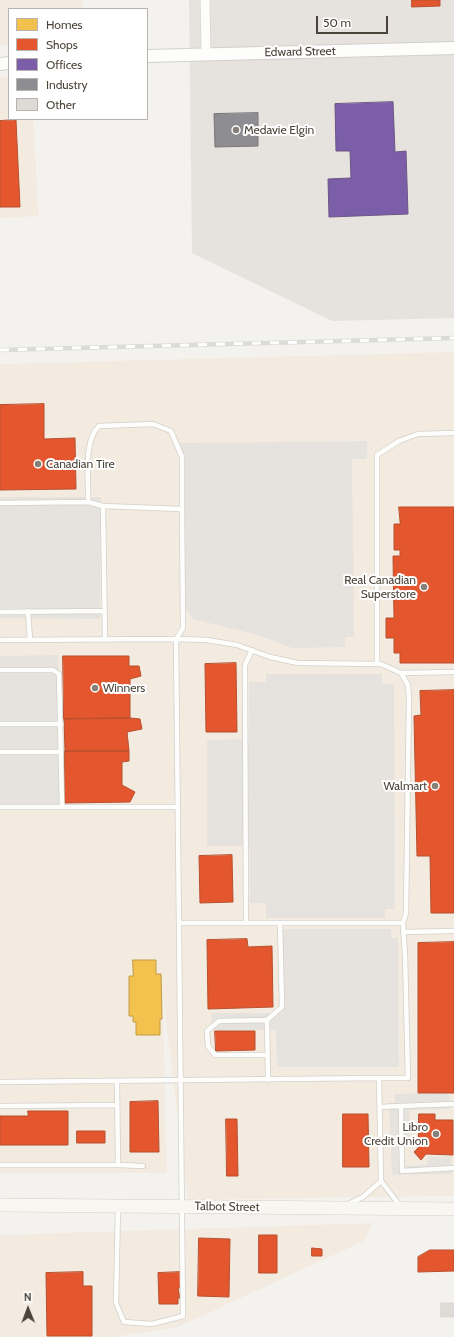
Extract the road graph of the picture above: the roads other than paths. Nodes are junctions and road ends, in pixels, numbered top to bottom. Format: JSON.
{"nodes":[{"id":1,"x":205,"y":0,"type":"edge"},
{"id":2,"x":454,"y":48,"type":"edge"},
{"id":3,"x":206,"y":54,"type":"junction"},
{"id":4,"x":148,"y":56,"type":"edge"},
{"id":5,"x":454,"y":433,"type":"edge"},
{"id":6,"x":88,"y":502,"type":"junction"},
{"id":7,"x":0,"y":503,"type":"edge"},
{"id":8,"x":104,"y":506,"type":"junction"},
{"id":9,"x":182,"y":508,"type":"junction"},
{"id":10,"x":28,"y":611,"type":"junction"},
{"id":11,"x":104,"y":611,"type":"junction"},
{"id":12,"x":0,"y":612,"type":"edge"},
{"id":13,"x":176,"y":639,"type":"junction"},
{"id":14,"x":0,"y":640,"type":"edge"},
{"id":15,"x":30,"y":640,"type":"junction"},
{"id":16,"x":105,"y":640,"type":"junction"},
{"id":17,"x":252,"y":650,"type":"junction"},
{"id":18,"x":377,"y":664,"type":"junction"},
{"id":19,"x":0,"y":670,"type":"edge"},
{"id":20,"x":454,"y":672,"type":"edge"},
{"id":21,"x":401,"y":673,"type":"junction"},
{"id":22,"x":0,"y":724,"type":"edge"},
{"id":23,"x":61,"y":724,"type":"junction"},
{"id":24,"x":0,"y":752,"type":"edge"},
{"id":25,"x":61,"y":752,"type":"junction"},
{"id":26,"x":0,"y":807,"type":"edge"},
{"id":27,"x":62,"y":807,"type":"junction"},
{"id":28,"x":178,"y":807,"type":"junction"},
{"id":29,"x":179,"y":923,"type":"junction"},
{"id":30,"x":246,"y":923,"type":"junction"},
{"id":31,"x":280,"y":923,"type":"junction"},
{"id":32,"x":402,"y":923,"type":"junction"},
{"id":33,"x":454,"y":931,"type":"edge"},
{"id":34,"x":403,"y":932,"type":"junction"},
{"id":35,"x":267,"y":1020,"type":"junction"},
{"id":36,"x":268,"y":1055,"type":"junction"},
{"id":37,"x":379,"y":1078,"type":"junction"},
{"id":38,"x":268,"y":1080,"type":"junction"},
{"id":39,"x":0,"y":1082,"type":"edge"},
{"id":40,"x":117,"y":1082,"type":"junction"},
{"id":41,"x":180,"y":1082,"type":"junction"},
{"id":42,"x":454,"y":1104,"type":"edge"},
{"id":43,"x":0,"y":1106,"type":"edge"},
{"id":44,"x":117,"y":1106,"type":"junction"},
{"id":45,"x":401,"y":1106,"type":"junction"},
{"id":46,"x":380,"y":1107,"type":"junction"},
{"id":47,"x":0,"y":1165,"type":"edge"},
{"id":48,"x":118,"y":1165,"type":"junction"},
{"id":49,"x":143,"y":1166,"type":"dead end"},
{"id":50,"x":454,"y":1168,"type":"edge"},
{"id":51,"x":381,"y":1181,"type":"junction"},
{"id":52,"x":0,"y":1205,"type":"edge"},
{"id":53,"x":118,"y":1206,"type":"junction"},
{"id":54,"x":182,"y":1207,"type":"junction"},
{"id":55,"x":339,"y":1208,"type":"junction"},
{"id":56,"x":402,"y":1208,"type":"junction"},
{"id":57,"x":454,"y":1209,"type":"edge"}],
"edges":[{"from":1,"to":3,"type":"street"},
{"from":2,"to":3,"type":"street","name":"Edward Street"},
{"from":3,"to":4,"type":"street","name":"Edward Street"},
{"from":5,"to":18,"type":"lane"},
{"from":6,"to":7,"type":"lane"},
{"from":6,"to":8,"type":"lane"},
{"from":6,"to":9,"type":"lane"},
{"from":8,"to":9,"type":"lane"},
{"from":8,"to":11,"type":"lane"},
{"from":9,"to":13,"type":"lane"},
{"from":10,"to":11,"type":"lane"},
{"from":10,"to":12,"type":"lane"},
{"from":10,"to":15,"type":"lane"},
{"from":11,"to":16,"type":"lane"},
{"from":13,"to":16,"type":"lane"},
{"from":13,"to":17,"type":"lane"},
{"from":13,"to":28,"type":"lane"},
{"from":14,"to":15,"type":"lane"},
{"from":15,"to":16,"type":"lane"},
{"from":17,"to":18,"type":"lane"},
{"from":17,"to":30,"type":"lane"},
{"from":18,"to":21,"type":"lane"},
{"from":19,"to":23,"type":"lane"},
{"from":20,"to":21,"type":"lane"},
{"from":21,"to":32,"type":"lane"},
{"from":22,"to":23,"type":"lane"},
{"from":23,"to":25,"type":"lane"},
{"from":24,"to":25,"type":"lane"},
{"from":25,"to":27,"type":"lane"},
{"from":26,"to":27,"type":"lane"},
{"from":27,"to":28,"type":"lane"},
{"from":28,"to":29,"type":"lane"},
{"from":29,"to":30,"type":"lane"},
{"from":29,"to":41,"type":"lane"},
{"from":30,"to":31,"type":"lane"},
{"from":31,"to":32,"type":"lane"},
{"from":31,"to":35,"type":"lane"},
{"from":32,"to":34,"type":"lane"},
{"from":33,"to":34,"type":"lane"},
{"from":34,"to":37,"type":"lane"},
{"from":35,"to":36,"type":"lane"},
{"from":35,"to":36,"type":"lane"},
{"from":36,"to":38,"type":"lane"},
{"from":37,"to":38,"type":"lane"},
{"from":37,"to":46,"type":"lane"},
{"from":38,"to":41,"type":"lane"},
{"from":39,"to":40,"type":"lane"},
{"from":40,"to":41,"type":"lane"},
{"from":40,"to":44,"type":"lane"},
{"from":41,"to":54,"type":"lane"},
{"from":42,"to":45,"type":"lane"},
{"from":43,"to":44,"type":"lane"},
{"from":44,"to":48,"type":"lane"},
{"from":45,"to":46,"type":"lane"},
{"from":45,"to":50,"type":"lane"},
{"from":46,"to":51,"type":"lane"},
{"from":47,"to":48,"type":"lane"},
{"from":48,"to":49,"type":"lane"},
{"from":51,"to":55,"type":"lane"},
{"from":51,"to":56,"type":"lane"},
{"from":52,"to":53,"type":"main road","name":"Talbot Street"},
{"from":53,"to":54,"type":"main road","name":"Talbot Street"},
{"from":53,"to":54,"type":"lane"},
{"from":54,"to":55,"type":"main road","name":"Talbot Street"},
{"from":55,"to":56,"type":"main road","name":"Talbot Street"},
{"from":56,"to":57,"type":"main road","name":"Talbot Street"}]}
